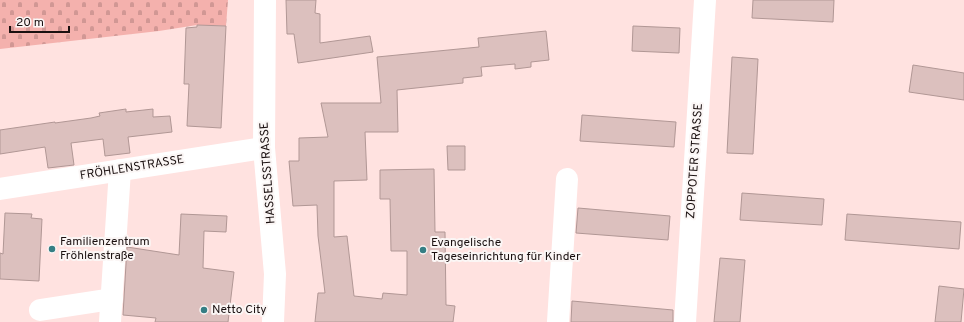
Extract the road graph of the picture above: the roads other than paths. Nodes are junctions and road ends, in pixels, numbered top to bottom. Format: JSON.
{"nodes":[{"id":1,"x":264,"y":0,"type":"edge"},
{"id":2,"x":705,"y":0,"type":"edge"},
{"id":3,"x":264,"y":148,"type":"junction"},
{"id":4,"x":120,"y":170,"type":"junction"},
{"id":5,"x":567,"y":179,"type":"dead end"},
{"id":6,"x":0,"y":189,"type":"edge"},
{"id":7,"x":112,"y":299,"type":"junction"},
{"id":8,"x":40,"y":310,"type":"dead end"},
{"id":9,"x":110,"y":322,"type":"edge"},
{"id":10,"x":273,"y":322,"type":"edge"},
{"id":11,"x":558,"y":322,"type":"edge"},
{"id":12,"x":685,"y":322,"type":"edge"}],
"edges":[{"from":1,"to":3,"type":"street","name":"HASSELSSTRASSE"},
{"from":2,"to":12,"type":"street","name":"ZOPPOTER STRASSE"},
{"from":3,"to":4,"type":"street","name":"FRÖHLENSTRASSE"},
{"from":3,"to":10,"type":"street","name":"HASSELSSTRASSE"},
{"from":4,"to":6,"type":"street","name":"FRÖHLENSTRASSE"},
{"from":4,"to":7,"type":"street"},
{"from":5,"to":11,"type":"street"},
{"from":7,"to":8,"type":"street"},
{"from":7,"to":9,"type":"street"}]}
